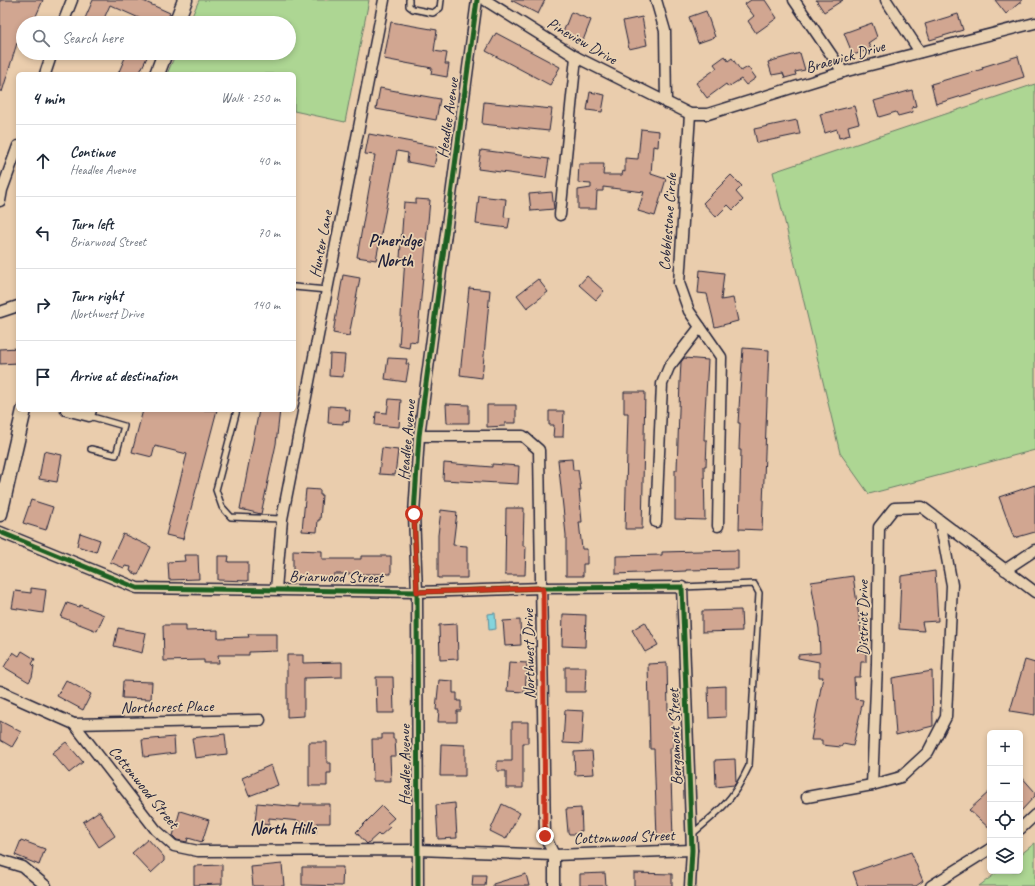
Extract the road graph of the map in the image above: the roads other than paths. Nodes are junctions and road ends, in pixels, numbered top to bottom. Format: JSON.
{"nodes":[{"id":1,"x":72,"y":0,"type":"edge"},
{"id":2,"x":185,"y":0,"type":"edge"},
{"id":3,"x":384,"y":0,"type":"edge"},
{"id":4,"x":409,"y":0,"type":"edge"},
{"id":5,"x":441,"y":0,"type":"edge"},
{"id":6,"x":477,"y":0,"type":"edge"},
{"id":7,"x":485,"y":0,"type":"edge"},
{"id":8,"x":656,"y":0,"type":"edge"},
{"id":9,"x":794,"y":0,"type":"edge"},
{"id":10,"x":886,"y":0,"type":"edge"},
{"id":11,"x":66,"y":16,"type":"edge"},
{"id":12,"x":179,"y":16,"type":"edge"},
{"id":13,"x":1035,"y":23,"type":"edge"},
{"id":14,"x":920,"y":52,"type":"junction"},
{"id":15,"x":576,"y":57,"type":"junction"},
{"id":16,"x":49,"y":60,"type":"edge"},
{"id":17,"x":162,"y":60,"type":"edge"},
{"id":18,"x":45,"y":72,"type":"edge"},
{"id":19,"x":158,"y":72,"type":"edge"},
{"id":20,"x":843,"y":72,"type":"junction"},
{"id":21,"x":666,"y":103,"type":"junction"},
{"id":22,"x":690,"y":114,"type":"junction"},
{"id":23,"x":16,"y":152,"type":"edge"},
{"id":24,"x":0,"y":201,"type":"edge"},
{"id":25,"x":560,"y":215,"type":"dead end"},
{"id":26,"x":296,"y":287,"type":"edge"},
{"id":27,"x":327,"y":290,"type":"junction"},
{"id":28,"x":16,"y":307,"type":"edge"},
{"id":29,"x":0,"y":312,"type":"edge"},
{"id":30,"x":700,"y":327,"type":"junction"},
{"id":31,"x":24,"y":412,"type":"edge"},
{"id":32,"x":236,"y":412,"type":"edge"},
{"id":33,"x":90,"y":413,"type":"edge"},
{"id":34,"x":419,"y":436,"type":"junction"},
{"id":35,"x":91,"y":449,"type":"dead end"},
{"id":36,"x":0,"y":514,"type":"edge"},
{"id":37,"x":282,"y":519,"type":"junction"},
{"id":38,"x":940,"y":521,"type":"junction"},
{"id":39,"x":656,"y":522,"type":"dead end"},
{"id":40,"x":718,"y":526,"type":"dead end"},
{"id":41,"x":0,"y":532,"type":"edge"},
{"id":42,"x":1035,"y":550,"type":"edge"},
{"id":43,"x":1005,"y":570,"type":"junction"},
{"id":44,"x":682,"y":587,"type":"junction"},
{"id":45,"x":543,"y":588,"type":"junction"},
{"id":46,"x":276,"y":589,"type":"junction"},
{"id":47,"x":417,"y":592,"type":"junction"},
{"id":48,"x":1035,"y":592,"type":"edge"},
{"id":49,"x":0,"y":691,"type":"edge"},
{"id":50,"x":260,"y":720,"type":"dead end"},
{"id":51,"x":74,"y":724,"type":"junction"},
{"id":52,"x":872,"y":785,"type":"junction"},
{"id":53,"x":807,"y":796,"type":"dead end"},
{"id":54,"x":1035,"y":815,"type":"edge"},
{"id":55,"x":1023,"y":826,"type":"edge"},
{"id":56,"x":691,"y":834,"type":"junction"},
{"id":57,"x":418,"y":850,"type":"junction"},
{"id":58,"x":692,"y":850,"type":"junction"},
{"id":59,"x":987,"y":851,"type":"edge"},
{"id":60,"x":554,"y":855,"type":"junction"},
{"id":61,"x":0,"y":860,"type":"edge"},
{"id":62,"x":46,"y":886,"type":"edge"},
{"id":63,"x":418,"y":886,"type":"edge"},
{"id":64,"x":554,"y":886,"type":"edge"},
{"id":65,"x":690,"y":886,"type":"edge"},
{"id":66,"x":931,"y":886,"type":"edge"}],
"edges":[{"from":1,"to":11,"type":"street"},
{"from":2,"to":12,"type":"street"},
{"from":3,"to":27,"type":"street","name":"Hunter Lane"},
{"from":4,"to":5,"type":"lane"},
{"from":6,"to":34,"type":"street","name":"Headlee Avenue"},
{"from":7,"to":15,"type":"street","name":"Pineview Drive"},
{"from":8,"to":21,"type":"street"},
{"from":9,"to":20,"type":"street"},
{"from":10,"to":14,"type":"street"},
{"from":13,"to":14,"type":"street","name":"Braewick Drive"},
{"from":14,"to":20,"type":"street","name":"Braewick Drive"},
{"from":15,"to":21,"type":"street","name":"Pineview Drive"},
{"from":15,"to":25,"type":"street"},
{"from":16,"to":18,"type":"street"},
{"from":17,"to":19,"type":"street"},
{"from":20,"to":22,"type":"street","name":"Braewick Drive"},
{"from":21,"to":22,"type":"street","name":"Braewick Drive"},
{"from":22,"to":30,"type":"street","name":"Cobblestone Circle"},
{"from":23,"to":24,"type":"street"},
{"from":26,"to":27,"type":"lane"},
{"from":27,"to":37,"type":"street","name":"Hunter Lane"},
{"from":28,"to":29,"type":"street"},
{"from":30,"to":39,"type":"street"},
{"from":30,"to":40,"type":"street","name":"Cobblestone Circle"},
{"from":31,"to":36,"type":"street"},
{"from":32,"to":37,"type":"lane"},
{"from":33,"to":35,"type":"lane"},
{"from":34,"to":45,"type":"street","name":"Northwest Drive"},
{"from":34,"to":47,"type":"street","name":"Headlee Avenue"},
{"from":37,"to":46,"type":"street","name":"Hunter Lane"},
{"from":38,"to":43,"type":"street","name":"District Drive"},
{"from":38,"to":52,"type":"street"},
{"from":38,"to":52,"type":"street","name":"District Drive"},
{"from":41,"to":46,"type":"street","name":"Briarwood Street"},
{"from":42,"to":43,"type":"street"},
{"from":43,"to":48,"type":"street","name":"District Drive"},
{"from":44,"to":45,"type":"street","name":"Briarwood Street"},
{"from":44,"to":56,"type":"street","name":"Bergamont Street"},
{"from":44,"to":56,"type":"lane"},
{"from":45,"to":47,"type":"street","name":"Briarwood Street"},
{"from":45,"to":60,"type":"street","name":"Northwest Drive"},
{"from":46,"to":47,"type":"street","name":"Briarwood Street"},
{"from":47,"to":57,"type":"street","name":"Headlee Avenue"},
{"from":49,"to":51,"type":"street","name":"Cottonwood Street"},
{"from":50,"to":51,"type":"street","name":"Northcrest Place"},
{"from":51,"to":57,"type":"street","name":"Cottonwood Street"},
{"from":52,"to":53,"type":"street"},
{"from":54,"to":55,"type":"street"},
{"from":56,"to":58,"type":"street","name":"Bergamont Street"},
{"from":57,"to":60,"type":"street","name":"Cottonwood Street"},
{"from":57,"to":63,"type":"street","name":"Headlee Avenue"},
{"from":58,"to":60,"type":"street","name":"Cottonwood Street"},
{"from":58,"to":65,"type":"street","name":"Bergamont Street"},
{"from":59,"to":66,"type":"street"},
{"from":60,"to":64,"type":"street","name":"Northwest Drive"},
{"from":61,"to":62,"type":"street"}]}
